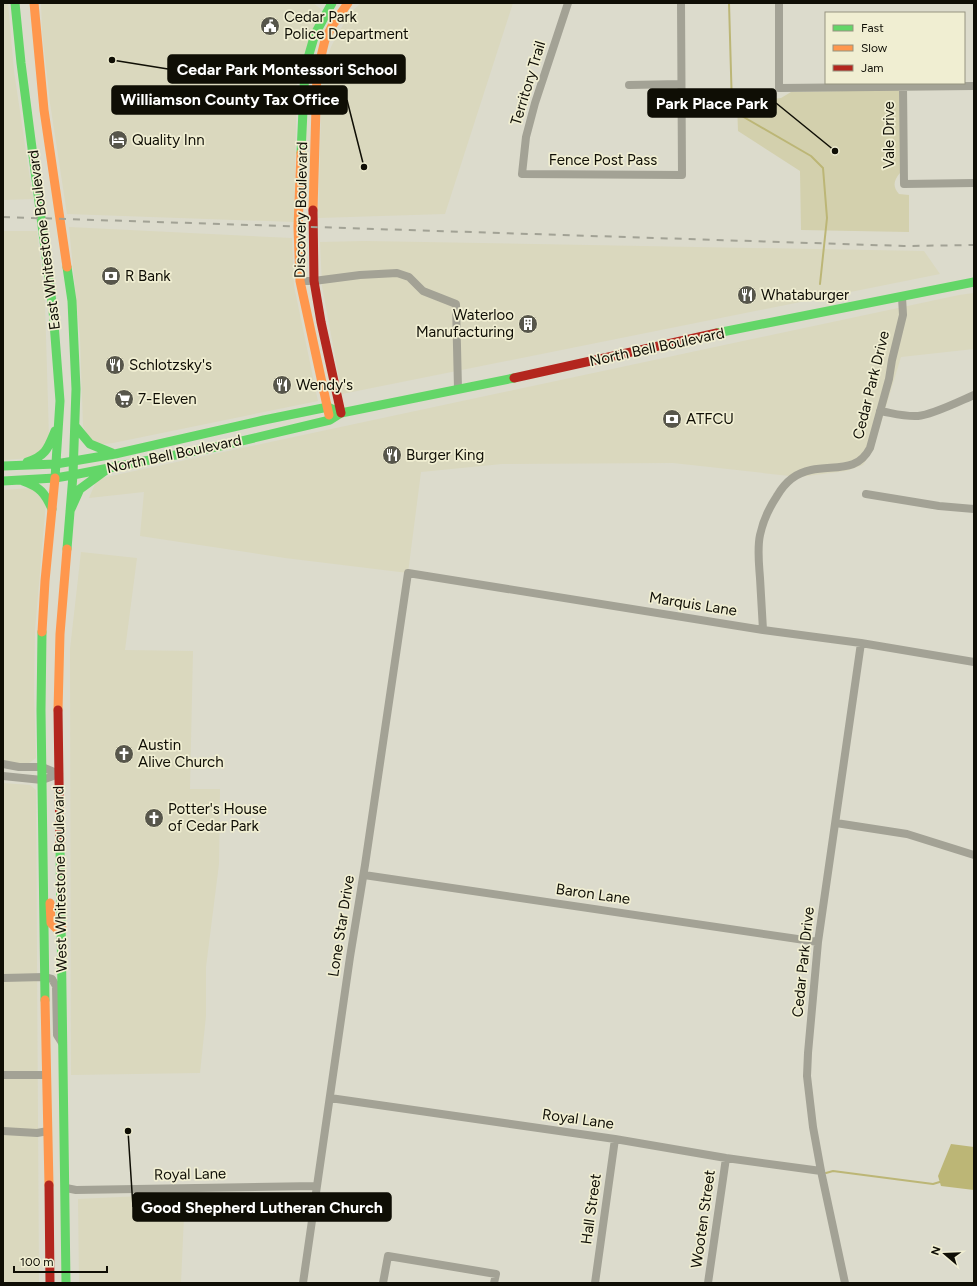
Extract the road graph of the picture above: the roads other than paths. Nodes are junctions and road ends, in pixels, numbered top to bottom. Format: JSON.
{"nodes":[{"id":1,"x":15,"y":3,"type":"edge"},
{"id":2,"x":34,"y":3,"type":"edge"},
{"id":3,"x":568,"y":3,"type":"edge"},
{"id":4,"x":681,"y":3,"type":"edge"},
{"id":5,"x":778,"y":3,"type":"edge"},
{"id":6,"x":330,"y":4,"type":"edge"},
{"id":7,"x":345,"y":6,"type":"edge"},
{"id":8,"x":681,"y":84,"type":"junction"},
{"id":9,"x":629,"y":85,"type":"dead end"},
{"id":10,"x":903,"y":86,"type":"junction"},
{"id":11,"x":974,"y":86,"type":"edge"},
{"id":12,"x":522,"y":174,"type":"joint"},
{"id":13,"x":974,"y":183,"type":"edge"},
{"id":14,"x":300,"y":281,"type":"junction"},
{"id":15,"x":314,"y":281,"type":"junction"},
{"id":16,"x":974,"y":282,"type":"edge"},
{"id":17,"x":902,"y":296,"type":"junction"},
{"id":18,"x":458,"y":390,"type":"junction"},
{"id":19,"x":974,"y":395,"type":"edge"},
{"id":20,"x":328,"y":407,"type":"junction"},
{"id":21,"x":880,"y":411,"type":"junction"},
{"id":22,"x":341,"y":413,"type":"junction"},
{"id":23,"x":59,"y":418,"type":"junction"},
{"id":24,"x":330,"y":420,"type":"junction"},
{"id":25,"x":75,"y":426,"type":"junction"},
{"id":26,"x":115,"y":454,"type":"junction"},
{"id":27,"x":74,"y":462,"type":"junction"},
{"id":28,"x":56,"y":464,"type":"junction"},
{"id":29,"x":7,"y":466,"type":"edge"},
{"id":30,"x":109,"y":468,"type":"junction"},
{"id":31,"x":73,"y":475,"type":"junction"},
{"id":32,"x":55,"y":478,"type":"junction"},
{"id":33,"x":20,"y":480,"type":"junction"},
{"id":34,"x":3,"y":481,"type":"edge"},
{"id":35,"x":866,"y":494,"type":"dead end"},
{"id":36,"x":52,"y":509,"type":"junction"},
{"id":37,"x":974,"y":509,"type":"edge"},
{"id":38,"x":70,"y":511,"type":"junction"},
{"id":39,"x":408,"y":573,"type":"joint"},
{"id":40,"x":763,"y":630,"type":"junction"},
{"id":41,"x":861,"y":643,"type":"junction"},
{"id":42,"x":974,"y":662,"type":"edge"},
{"id":43,"x":3,"y":764,"type":"edge"},
{"id":44,"x":42,"y":767,"type":"junction"},
{"id":45,"x":59,"y":774,"type":"junction"},
{"id":46,"x":3,"y":776,"type":"edge"},
{"id":47,"x":42,"y":780,"type":"junction"},
{"id":48,"x":836,"y":823,"type":"junction"},
{"id":49,"x":974,"y":855,"type":"edge"},
{"id":50,"x":42,"y":870,"type":"junction"},
{"id":51,"x":364,"y":875,"type":"junction"},
{"id":52,"x":62,"y":928,"type":"junction"},
{"id":53,"x":818,"y":942,"type":"junction"},
{"id":54,"x":44,"y":977,"type":"junction"},
{"id":55,"x":3,"y":978,"type":"edge"},
{"id":56,"x":62,"y":1043,"type":"junction"},
{"id":57,"x":3,"y":1075,"type":"edge"},
{"id":58,"x":46,"y":1075,"type":"junction"},
{"id":59,"x":330,"y":1098,"type":"junction"},
{"id":60,"x":48,"y":1104,"type":"junction"},
{"id":61,"x":3,"y":1131,"type":"edge"},
{"id":62,"x":48,"y":1131,"type":"junction"},
{"id":63,"x":615,"y":1139,"type":"junction"},
{"id":64,"x":726,"y":1158,"type":"junction"},
{"id":65,"x":821,"y":1171,"type":"junction"},
{"id":66,"x":316,"y":1186,"type":"junction"},
{"id":67,"x":66,"y":1188,"type":"junction"},
{"id":68,"x":48,"y":1192,"type":"junction"},
{"id":69,"x":66,"y":1279,"type":"edge"},
{"id":70,"x":50,"y":1283,"type":"edge"},
{"id":71,"x":303,"y":1283,"type":"edge"},
{"id":72,"x":383,"y":1283,"type":"edge"},
{"id":73,"x":494,"y":1283,"type":"edge"},
{"id":74,"x":596,"y":1283,"type":"edge"},
{"id":75,"x":708,"y":1283,"type":"edge"},
{"id":76,"x":845,"y":1283,"type":"edge"}],
"edges":[{"from":1,"to":23,"type":"main road","name":"East Whitestone Boulevard"},
{"from":2,"to":25,"type":"main road","name":"East Whitestone Boulevard"},
{"from":3,"to":12,"type":"street","name":"Territory Trail"},
{"from":4,"to":8,"type":"street"},
{"from":5,"to":10,"type":"street"},
{"from":6,"to":7,"type":"street"},
{"from":6,"to":14,"type":"main road","name":"Discovery Boulevard"},
{"from":7,"to":15,"type":"main road","name":"Discovery Boulevard"},
{"from":8,"to":9,"type":"street"},
{"from":8,"to":12,"type":"street","name":"Fence Post Pass"},
{"from":10,"to":11,"type":"street"},
{"from":10,"to":13,"type":"street","name":"Vale Drive"},
{"from":14,"to":15,"type":"street"},
{"from":14,"to":20,"type":"main road","name":"Discovery Boulevard"},
{"from":15,"to":18,"type":"street"},
{"from":15,"to":22,"type":"main road","name":"Discovery Boulevard"},
{"from":16,"to":17,"type":"main road","name":"North Bell Boulevard"},
{"from":17,"to":18,"type":"main road","name":"North Bell Boulevard"},
{"from":17,"to":21,"type":"street","name":"Cedar Park Drive"},
{"from":18,"to":22,"type":"main road","name":"North Bell Boulevard"},
{"from":19,"to":21,"type":"street"},
{"from":20,"to":22,"type":"main road"},
{"from":20,"to":24,"type":"main road","name":"Discovery Boulevard"},
{"from":20,"to":26,"type":"main road","name":"North Bell Boulevard"},
{"from":21,"to":40,"type":"street","name":"Cedar Park Drive"},
{"from":22,"to":24,"type":"main road","name":"North Bell Boulevard"},
{"from":23,"to":28,"type":"main road","name":"East Whitestone Boulevard"},
{"from":23,"to":29,"type":"main road"},
{"from":24,"to":30,"type":"main road","name":"North Bell Boulevard"},
{"from":25,"to":26,"type":"main road"},
{"from":25,"to":27,"type":"main road","name":"East Whitestone Boulevard"},
{"from":26,"to":27,"type":"main road","name":"North Bell Boulevard"},
{"from":27,"to":28,"type":"main road","name":"North Bell Boulevard"},
{"from":27,"to":31,"type":"main road","name":"East Whitestone Boulevard"},
{"from":28,"to":29,"type":"main road","name":"North Bell Boulevard"},
{"from":28,"to":32,"type":"main road","name":"East Whitestone Boulevard"},
{"from":30,"to":31,"type":"main road","name":"North Bell Boulevard"},
{"from":30,"to":38,"type":"main road"},
{"from":31,"to":32,"type":"main road","name":"North Bell Boulevard"},
{"from":31,"to":38,"type":"main road","name":"West Whitestone Boulevard"},
{"from":32,"to":33,"type":"main road","name":"North Bell Boulevard"},
{"from":32,"to":36,"type":"main road","name":"West Whitestone Boulevard"},
{"from":33,"to":34,"type":"main road","name":"North Bell Boulevard"},
{"from":33,"to":36,"type":"main road"},
{"from":35,"to":37,"type":"street"},
{"from":36,"to":44,"type":"main road","name":"West Whitestone Boulevard"},
{"from":38,"to":45,"type":"main road","name":"West Whitestone Boulevard"},
{"from":39,"to":40,"type":"street","name":"Marquis Lane"},
{"from":39,"to":51,"type":"street","name":"Lone Star Drive"},
{"from":40,"to":41,"type":"street","name":"Marquis Lane"},
{"from":41,"to":42,"type":"street","name":"Marquis Lane"},
{"from":41,"to":48,"type":"street","name":"Cedar Park Drive"},
{"from":43,"to":44,"type":"street"},
{"from":44,"to":45,"type":"street"},
{"from":44,"to":47,"type":"main road","name":"West Whitestone Boulevard"},
{"from":45,"to":47,"type":"street"},
{"from":45,"to":52,"type":"main road","name":"West Whitestone Boulevard"},
{"from":46,"to":47,"type":"street"},
{"from":47,"to":50,"type":"main road","name":"West Whitestone Boulevard"},
{"from":48,"to":49,"type":"street"},
{"from":48,"to":53,"type":"street","name":"Cedar Park Drive"},
{"from":50,"to":52,"type":"main road"},
{"from":50,"to":54,"type":"main road","name":"West Whitestone Boulevard"},
{"from":51,"to":53,"type":"street","name":"Baron Lane"},
{"from":51,"to":59,"type":"street","name":"Lone Star Drive"},
{"from":52,"to":56,"type":"main road","name":"West Whitestone Boulevard"},
{"from":53,"to":65,"type":"street","name":"Cedar Park Drive"},
{"from":54,"to":55,"type":"street"},
{"from":54,"to":56,"type":"street"},
{"from":54,"to":58,"type":"main road","name":"West Whitestone Boulevard"},
{"from":56,"to":67,"type":"main road","name":"West Whitestone Boulevard"},
{"from":57,"to":58,"type":"street"},
{"from":58,"to":60,"type":"main road","name":"West Whitestone Boulevard"},
{"from":59,"to":63,"type":"street","name":"Royal Lane"},
{"from":59,"to":66,"type":"street","name":"Lone Star Drive"},
{"from":60,"to":62,"type":"main road","name":"West Whitestone Boulevard"},
{"from":60,"to":67,"type":"main road"},
{"from":61,"to":62,"type":"street"},
{"from":62,"to":68,"type":"main road","name":"West Whitestone Boulevard"},
{"from":63,"to":64,"type":"street","name":"Royal Lane"},
{"from":63,"to":74,"type":"street","name":"Hall Street"},
{"from":64,"to":65,"type":"street","name":"Royal Lane"},
{"from":64,"to":75,"type":"street","name":"Wooten Street"},
{"from":65,"to":76,"type":"street","name":"Cedar Park Drive"},
{"from":66,"to":67,"type":"street","name":"Royal Lane"},
{"from":66,"to":71,"type":"street","name":"Lone Star Drive"},
{"from":67,"to":69,"type":"main road","name":"West Whitestone Boulevard"},
{"from":68,"to":69,"type":"main road"},
{"from":68,"to":70,"type":"main road","name":"West Whitestone Boulevard"},
{"from":72,"to":73,"type":"street"}]}
